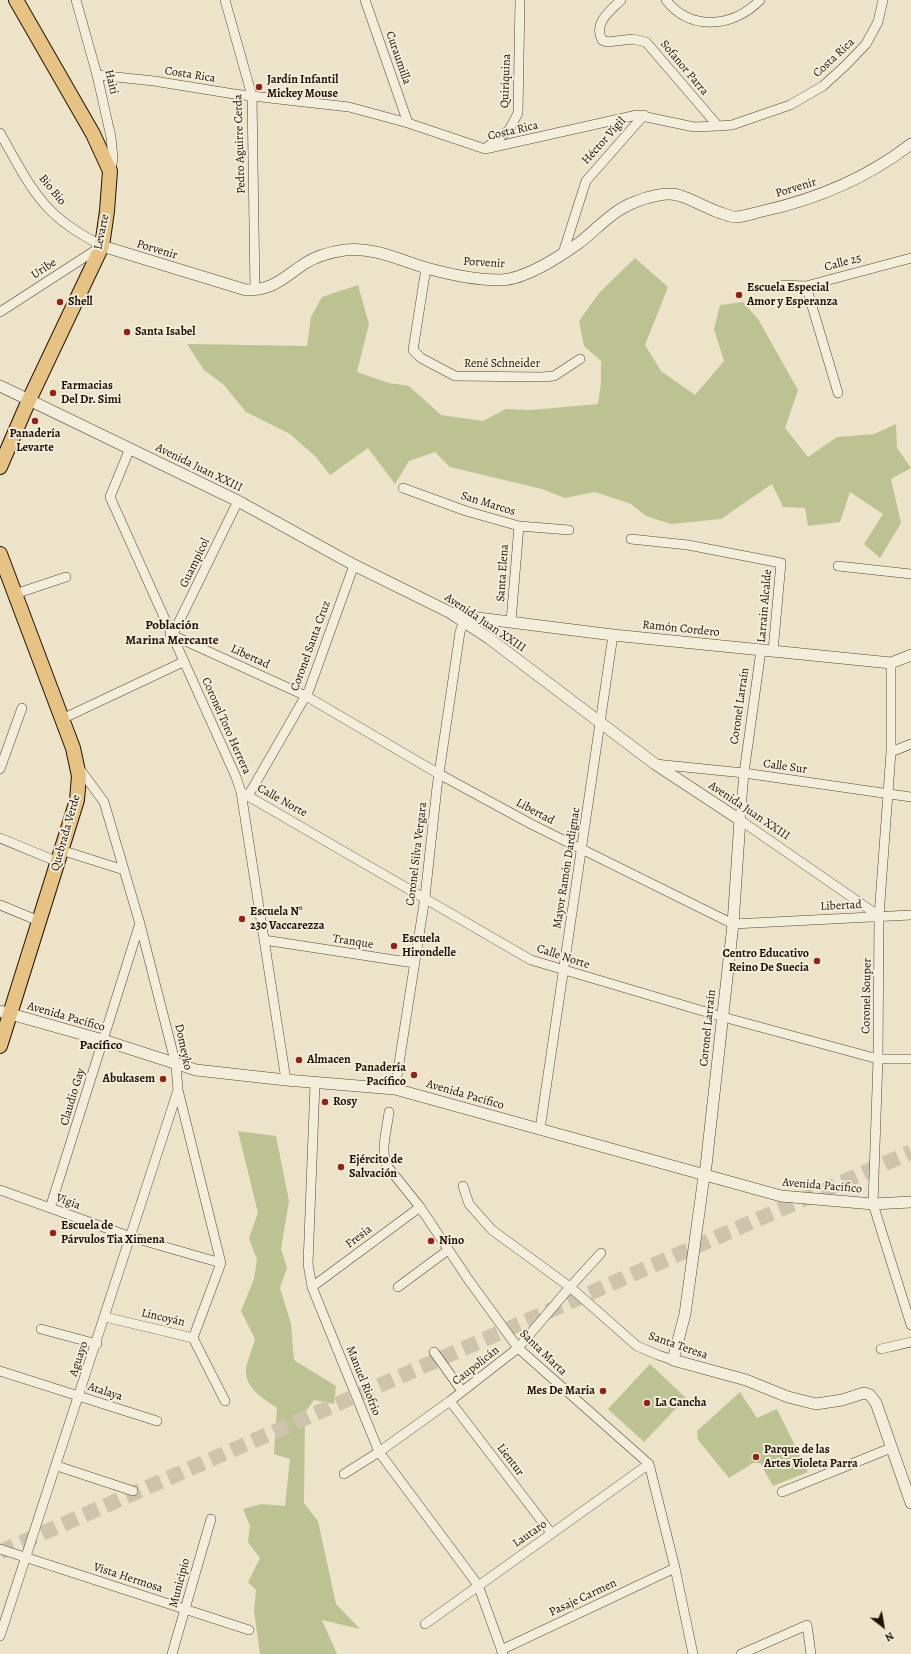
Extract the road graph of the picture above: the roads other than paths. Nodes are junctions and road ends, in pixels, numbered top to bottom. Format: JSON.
{"nodes":[{"id":1,"x":16,"y":0,"type":"edge"},
{"id":2,"x":76,"y":0,"type":"edge"},
{"id":3,"x":224,"y":0,"type":"edge"},
{"id":4,"x":365,"y":0,"type":"edge"},
{"id":5,"x":520,"y":0,"type":"edge"},
{"id":6,"x":621,"y":0,"type":"edge"},
{"id":7,"x":666,"y":0,"type":"edge"},
{"id":8,"x":760,"y":0,"type":"edge"},
{"id":9,"x":883,"y":0,"type":"edge"},
{"id":10,"x":97,"y":75,"type":"junction"},
{"id":11,"x":252,"y":96,"type":"junction"},
{"id":12,"x":644,"y":115,"type":"junction"},
{"id":13,"x":408,"y":123,"type":"junction"},
{"id":14,"x":718,"y":126,"type":"junction"},
{"id":15,"x":0,"y":133,"type":"edge"},
{"id":16,"x":911,"y":144,"type":"edge"},
{"id":17,"x":484,"y":149,"type":"junction"},
{"id":18,"x":110,"y":171,"type":"junction"},
{"id":19,"x":102,"y":246,"type":"junction"},
{"id":20,"x":563,"y":253,"type":"junction"},
{"id":21,"x":911,"y":258,"type":"edge"},
{"id":22,"x":426,"y":268,"type":"junction"},
{"id":23,"x":781,"y":285,"type":"dead end"},
{"id":24,"x":806,"y":286,"type":"junction"},
{"id":25,"x":256,"y":290,"type":"junction"},
{"id":26,"x":0,"y":312,"type":"edge"},
{"id":27,"x":580,"y":359,"type":"dead end"},
{"id":28,"x":0,"y":386,"type":"edge"},
{"id":29,"x":838,"y":393,"type":"dead end"},
{"id":30,"x":29,"y":400,"type":"junction"},
{"id":31,"x":130,"y":448,"type":"junction"},
{"id":32,"x":0,"y":467,"type":"edge"},
{"id":33,"x":403,"y":488,"type":"dead end"},
{"id":34,"x":238,"y":502,"type":"junction"},
{"id":35,"x":519,"y":526,"type":"junction"},
{"id":36,"x":569,"y":530,"type":"dead end"},
{"id":37,"x":631,"y":539,"type":"dead end"},
{"id":38,"x":0,"y":554,"type":"edge"},
{"id":39,"x":354,"y":565,"type":"junction"},
{"id":40,"x":838,"y":566,"type":"dead end"},
{"id":41,"x":911,"y":574,"type":"edge"},
{"id":42,"x":66,"y":577,"type":"dead end"},
{"id":43,"x":16,"y":594,"type":"junction"},
{"id":44,"x":449,"y":612,"type":"junction"},
{"id":45,"x":511,"y":621,"type":"junction"},
{"id":46,"x":463,"y":623,"type":"junction"},
{"id":47,"x":171,"y":634,"type":"junction"},
{"id":48,"x":613,"y":634,"type":"junction"},
{"id":49,"x":761,"y":650,"type":"junction"},
{"id":50,"x":773,"y":651,"type":"junction"},
{"id":51,"x":911,"y":655,"type":"edge"},
{"id":52,"x":183,"y":662,"type":"junction"},
{"id":53,"x":891,"y":663,"type":"junction"},
{"id":54,"x":306,"y":696,"type":"junction"},
{"id":55,"x":22,"y":708,"type":"dead end"},
{"id":56,"x":62,"y":719,"type":"junction"},
{"id":57,"x":601,"y":723,"type":"junction"},
{"id":58,"x":911,"y":744,"type":"edge"},
{"id":59,"x":891,"y":752,"type":"junction"},
{"id":60,"x":655,"y":764,"type":"junction"},
{"id":61,"x":79,"y":768,"type":"junction"},
{"id":62,"x":0,"y":769,"type":"edge"},
{"id":63,"x":744,"y":773,"type":"junction"},
{"id":64,"x":439,"y":774,"type":"junction"},
{"id":65,"x":244,"y":794,"type":"junction"},
{"id":66,"x":887,"y":794,"type":"junction"},
{"id":67,"x":911,"y":797,"type":"edge"},
{"id":68,"x":740,"y":820,"type":"junction"},
{"id":69,"x":0,"y":838,"type":"edge"},
{"id":70,"x":582,"y":850,"type":"junction"},
{"id":71,"x":60,"y":856,"type":"junction"},
{"id":72,"x":124,"y":870,"type":"junction"},
{"id":73,"x":425,"y":897,"type":"junction"},
{"id":74,"x":0,"y":905,"type":"edge"},
{"id":75,"x":911,"y":915,"type":"edge"},
{"id":76,"x":879,"y":916,"type":"junction"},
{"id":77,"x":40,"y":921,"type":"junction"},
{"id":78,"x":140,"y":924,"type":"junction"},
{"id":79,"x":733,"y":924,"type":"junction"},
{"id":80,"x":264,"y":940,"type":"junction"},
{"id":81,"x":414,"y":963,"type":"junction"},
{"id":82,"x":563,"y":970,"type":"junction"},
{"id":83,"x":5,"y":1013,"type":"edge"},
{"id":84,"x":723,"y":1017,"type":"junction"},
{"id":85,"x":103,"y":1040,"type":"junction"},
{"id":86,"x":0,"y":1046,"type":"edge"},
{"id":87,"x":878,"y":1059,"type":"junction"},
{"id":88,"x":911,"y":1059,"type":"edge"},
{"id":89,"x":176,"y":1065,"type":"junction"},
{"id":90,"x":286,"y":1080,"type":"junction"},
{"id":91,"x":315,"y":1083,"type":"junction"},
{"id":92,"x":394,"y":1089,"type":"junction"},
{"id":93,"x":178,"y":1090,"type":"junction"},
{"id":94,"x":390,"y":1112,"type":"dead end"},
{"id":95,"x":540,"y":1129,"type":"junction"},
{"id":96,"x":704,"y":1176,"type":"junction"},
{"id":97,"x":463,"y":1186,"type":"dead end"},
{"id":98,"x":0,"y":1190,"type":"edge"},
{"id":99,"x":911,"y":1202,"type":"edge"},
{"id":100,"x":873,"y":1204,"type":"junction"},
{"id":101,"x":420,"y":1207,"type":"junction"},
{"id":102,"x":50,"y":1208,"type":"junction"},
{"id":103,"x":131,"y":1238,"type":"junction"},
{"id":104,"x":448,"y":1250,"type":"junction"},
{"id":105,"x":601,"y":1253,"type":"dead end"},
{"id":106,"x":221,"y":1263,"type":"junction"},
{"id":107,"x":570,"y":1286,"type":"junction"},
{"id":108,"x":312,"y":1287,"type":"junction"},
{"id":109,"x":398,"y":1287,"type":"dead end"},
{"id":110,"x":105,"y":1317,"type":"junction"},
{"id":111,"x":911,"y":1325,"type":"edge"},
{"id":112,"x":41,"y":1329,"type":"dead end"},
{"id":113,"x":193,"y":1338,"type":"junction"},
{"id":114,"x":911,"y":1342,"type":"edge"},
{"id":115,"x":96,"y":1344,"type":"junction"},
{"id":116,"x":518,"y":1348,"type":"junction"},
{"id":117,"x":881,"y":1349,"type":"dead end"},
{"id":118,"x":434,"y":1352,"type":"dead end"},
{"id":119,"x":673,"y":1360,"type":"junction"},
{"id":120,"x":0,"y":1371,"type":"edge"},
{"id":121,"x":462,"y":1391,"type":"junction"},
{"id":122,"x":79,"y":1396,"type":"junction"},
{"id":123,"x":225,"y":1400,"type":"dead end"},
{"id":124,"x":450,"y":1401,"type":"junction"},
{"id":125,"x":157,"y":1421,"type":"dead end"},
{"id":126,"x":891,"y":1448,"type":"junction"},
{"id":127,"x":379,"y":1452,"type":"junction"},
{"id":128,"x":649,"y":1464,"type":"junction"},
{"id":129,"x":57,"y":1466,"type":"junction"},
{"id":130,"x":344,"y":1474,"type":"dead end"},
{"id":131,"x":133,"y":1491,"type":"dead end"},
{"id":132,"x":782,"y":1492,"type":"dead end"},
{"id":133,"x":911,"y":1503,"type":"edge"},
{"id":134,"x":211,"y":1519,"type":"dead end"},
{"id":135,"x":551,"y":1533,"type":"junction"},
{"id":136,"x":0,"y":1549,"type":"edge"},
{"id":137,"x":26,"y":1557,"type":"junction"},
{"id":138,"x":675,"y":1568,"type":"junction"},
{"id":139,"x":478,"y":1585,"type":"junction"},
{"id":140,"x":186,"y":1609,"type":"junction"},
{"id":141,"x":425,"y":1624,"type":"dead end"},
{"id":142,"x":249,"y":1630,"type":"dead end"},
{"id":143,"x":0,"y":1636,"type":"edge"},
{"id":144,"x":502,"y":1652,"type":"edge"},
{"id":145,"x":172,"y":1654,"type":"edge"},
{"id":146,"x":693,"y":1654,"type":"edge"},
{"id":147,"x":741,"y":1654,"type":"edge"},
{"id":148,"x":811,"y":1654,"type":"edge"}],
"edges":[{"from":1,"to":18,"type":"main road"},
{"from":2,"to":10,"type":"street","name":"Haití"},
{"from":3,"to":11,"type":"street","name":"Pedro Aguirre Cerda"},
{"from":4,"to":13,"type":"street","name":"Curaumilla"},
{"from":5,"to":17,"type":"street","name":"Quiriquina"},
{"from":6,"to":14,"type":"street","name":"Sofanor Parra"},
{"from":7,"to":8,"type":"street"},
{"from":9,"to":14,"type":"street","name":"Costa Rica"},
{"from":10,"to":11,"type":"street","name":"Costa Rica"},
{"from":10,"to":18,"type":"street","name":"Haití"},
{"from":11,"to":13,"type":"street","name":"Costa Rica"},
{"from":11,"to":25,"type":"street","name":"Pedro Aguirre Cerda"},
{"from":12,"to":14,"type":"street","name":"Costa Rica"},
{"from":12,"to":17,"type":"street","name":"Costa Rica"},
{"from":12,"to":20,"type":"street","name":"Héctor Vigil"},
{"from":13,"to":17,"type":"street","name":"Costa Rica"},
{"from":15,"to":19,"type":"street","name":"Bio Bio"},
{"from":16,"to":20,"type":"street","name":"Porvenir"},
{"from":18,"to":19,"type":"main road","name":"Levarte"},
{"from":19,"to":25,"type":"street","name":"Porvenir"},
{"from":19,"to":26,"type":"street","name":"Uribe"},
{"from":19,"to":30,"type":"main road","name":"Levarte"},
{"from":20,"to":22,"type":"street","name":"Porvenir"},
{"from":21,"to":24,"type":"street","name":"Calle 25"},
{"from":22,"to":25,"type":"street","name":"Porvenir"},
{"from":22,"to":27,"type":"street","name":"René Schneider"},
{"from":23,"to":24,"type":"street","name":"Calle 25"},
{"from":24,"to":29,"type":"street"},
{"from":28,"to":30,"type":"street","name":"Avenida Juan XXIII"},
{"from":30,"to":31,"type":"street","name":"Avenida Juan XXIII"},
{"from":30,"to":32,"type":"main road","name":"Levarte"},
{"from":31,"to":34,"type":"street","name":"Avenida Juan XXIII"},
{"from":31,"to":47,"type":"street","name":"Coronel Toro Herrera"},
{"from":33,"to":35,"type":"street","name":"San Marcos"},
{"from":34,"to":39,"type":"street","name":"Avenida Juan XXIII"},
{"from":34,"to":47,"type":"street","name":"Guampicol"},
{"from":35,"to":36,"type":"street","name":"San Marcos"},
{"from":35,"to":45,"type":"street","name":"Santa Elena"},
{"from":37,"to":50,"type":"street","name":"Larrain Alcalde"},
{"from":38,"to":43,"type":"main road","name":"Quebrada Verde"},
{"from":39,"to":44,"type":"street","name":"Avenida Juan XXIII"},
{"from":39,"to":54,"type":"street","name":"Coronel Santa Cruz"},
{"from":40,"to":41,"type":"street"},
{"from":42,"to":43,"type":"street"},
{"from":43,"to":56,"type":"main road","name":"Quebrada Verde"},
{"from":44,"to":45,"type":"street","name":"Ramón Cordero"},
{"from":44,"to":46,"type":"street","name":"Avenida Juan XXIII"},
{"from":45,"to":48,"type":"street","name":"Ramón Cordero"},
{"from":46,"to":57,"type":"street","name":"Avenida Juan XXIII"},
{"from":46,"to":64,"type":"street","name":"Coronel Silva Vergara"},
{"from":47,"to":52,"type":"street","name":"Coronel Toro Herrera"},
{"from":47,"to":54,"type":"street","name":"Libertad"},
{"from":48,"to":49,"type":"street","name":"Ramón Cordero"},
{"from":48,"to":57,"type":"street","name":"Mayor Ramón Dardignac"},
{"from":49,"to":50,"type":"street","name":"Ramón Cordero"},
{"from":49,"to":63,"type":"street","name":"Coronel Larraín"},
{"from":50,"to":53,"type":"street","name":"Ramón Cordero"},
{"from":51,"to":53,"type":"street","name":"Ramón Cordero"},
{"from":52,"to":56,"type":"street"},
{"from":52,"to":65,"type":"street","name":"Coronel Toro Herrera"},
{"from":53,"to":59,"type":"street","name":"Coronel Souper"},
{"from":54,"to":64,"type":"street","name":"Libertad"},
{"from":54,"to":65,"type":"street","name":"Coronel Santa Cruz"},
{"from":55,"to":62,"type":"street"},
{"from":56,"to":61,"type":"main road","name":"Quebrada Verde"},
{"from":57,"to":60,"type":"street","name":"Avenida Juan XXIII"},
{"from":57,"to":70,"type":"street","name":"Mayor Ramón Dardignac"},
{"from":58,"to":59,"type":"street"},
{"from":59,"to":66,"type":"street","name":"Coronel Souper"},
{"from":60,"to":63,"type":"street","name":"Calle Sur"},
{"from":60,"to":68,"type":"street","name":"Avenida Juan XXIII"},
{"from":61,"to":71,"type":"main road","name":"Quebrada Verde"},
{"from":61,"to":72,"type":"street","name":"Domeyko"},
{"from":63,"to":66,"type":"street","name":"Calle Sur"},
{"from":63,"to":68,"type":"street","name":"Coronel Larraín"},
{"from":64,"to":70,"type":"street","name":"Libertad"},
{"from":64,"to":73,"type":"street","name":"Coronel Silva Vergara"},
{"from":65,"to":73,"type":"street","name":"Calle Norte"},
{"from":65,"to":80,"type":"street","name":"Coronel Toro Herrera"},
{"from":66,"to":67,"type":"street","name":"Calle Sur"},
{"from":66,"to":76,"type":"street","name":"Coronel Souper"},
{"from":68,"to":76,"type":"street","name":"Avenida Juan XXIII"},
{"from":68,"to":79,"type":"street","name":"Coronel Larraín"},
{"from":69,"to":71,"type":"street"},
{"from":70,"to":79,"type":"street","name":"Libertad"},
{"from":70,"to":82,"type":"street","name":"Mayor Ramón Dardignac"},
{"from":71,"to":72,"type":"street"},
{"from":71,"to":77,"type":"main road","name":"Quebrada Verde"},
{"from":72,"to":78,"type":"street","name":"Domeyko"},
{"from":73,"to":81,"type":"street","name":"Coronel Silva Vergara"},
{"from":73,"to":82,"type":"street","name":"Calle Norte"},
{"from":74,"to":77,"type":"street"},
{"from":75,"to":76,"type":"street","name":"Libertad"},
{"from":76,"to":79,"type":"street","name":"Libertad"},
{"from":76,"to":87,"type":"street","name":"Coronel Souper"},
{"from":77,"to":83,"type":"main road","name":"Quebrada Verde"},
{"from":78,"to":85,"type":"street","name":"Claudio Gay"},
{"from":78,"to":89,"type":"street","name":"Domeyko"},
{"from":79,"to":84,"type":"street","name":"Coronel Larraín"},
{"from":80,"to":81,"type":"street","name":"Tranque"},
{"from":80,"to":90,"type":"street","name":"Coronel Toro Herrera"},
{"from":81,"to":92,"type":"street","name":"Coronel Silva Vergara"},
{"from":82,"to":84,"type":"street","name":"Calle Norte"},
{"from":82,"to":95,"type":"street","name":"Mayor Ramón Dardignac"},
{"from":83,"to":85,"type":"street","name":"Avenida Pacífico"},
{"from":83,"to":86,"type":"main road","name":"Quebrada Verde"},
{"from":84,"to":87,"type":"street","name":"Calle Norte"},
{"from":84,"to":96,"type":"street","name":"Coronel Larraín"},
{"from":85,"to":89,"type":"street","name":"Avenida Pacífico"},
{"from":85,"to":102,"type":"street","name":"Claudio Gay"},
{"from":87,"to":88,"type":"street","name":"Calle Norte"},
{"from":87,"to":100,"type":"street","name":"Coronel Souper"},
{"from":89,"to":90,"type":"street","name":"Avenida Pacífico"},
{"from":89,"to":93,"type":"street","name":"Domeyko"},
{"from":90,"to":91,"type":"street","name":"Avenida Pacífico"},
{"from":91,"to":92,"type":"street","name":"Avenida Pacífico"},
{"from":91,"to":108,"type":"street","name":"Manuel Riofrio"},
{"from":92,"to":95,"type":"street","name":"Avenida Pacífico"},
{"from":93,"to":103,"type":"street","name":"Aguayo"},
{"from":93,"to":106,"type":"street","name":"Domeyko"},
{"from":94,"to":101,"type":"street","name":"Santa Marta"},
{"from":95,"to":96,"type":"street","name":"Avenida Pacífico"},
{"from":96,"to":100,"type":"street","name":"Avenida Pacífico"},
{"from":96,"to":119,"type":"street","name":"Coronel Larraín"},
{"from":97,"to":107,"type":"street","name":"Santa Teresa"},
{"from":98,"to":102,"type":"street","name":"Vigia"},
{"from":99,"to":100,"type":"street","name":"Avenida Pacífico"},
{"from":100,"to":111,"type":"street","name":"Coronel Souper"},
{"from":101,"to":104,"type":"street","name":"Santa Marta"},
{"from":101,"to":108,"type":"street","name":"Fresia"},
{"from":102,"to":103,"type":"street","name":"Vigia"},
{"from":103,"to":106,"type":"street","name":"Vigia"},
{"from":103,"to":110,"type":"street","name":"Aguayo"},
{"from":104,"to":109,"type":"street"},
{"from":104,"to":116,"type":"street","name":"Santa Marta"},
{"from":105,"to":107,"type":"street","name":"Caupolicán"},
{"from":106,"to":113,"type":"street"},
{"from":107,"to":116,"type":"street","name":"Caupolicán"},
{"from":107,"to":119,"type":"street","name":"Santa Teresa"},
{"from":108,"to":127,"type":"street","name":"Manuel Riofrio"},
{"from":110,"to":113,"type":"street","name":"Lincoyán"},
{"from":110,"to":115,"type":"street","name":"Aguayo"},
{"from":112,"to":115,"type":"street"},
{"from":113,"to":123,"type":"street","name":"Lincoyán"},
{"from":114,"to":117,"type":"street"},
{"from":115,"to":122,"type":"street","name":"Aguayo"},
{"from":116,"to":121,"type":"street","name":"Caupolicán"},
{"from":116,"to":128,"type":"street","name":"Santa Marta"},
{"from":118,"to":121,"type":"street"},
{"from":119,"to":126,"type":"street","name":"Santa Teresa"},
{"from":120,"to":122,"type":"street","name":"Atalaya"},
{"from":121,"to":124,"type":"street","name":"Caupolicán"},
{"from":122,"to":125,"type":"street","name":"Atalaya"},
{"from":122,"to":129,"type":"street","name":"Aguayo"},
{"from":124,"to":127,"type":"street","name":"Caupolicán"},
{"from":124,"to":135,"type":"street","name":"Lientur"},
{"from":126,"to":132,"type":"street"},
{"from":126,"to":133,"type":"street"},
{"from":127,"to":130,"type":"street","name":"Caupolicán"},
{"from":127,"to":139,"type":"street","name":"Manuel Riofrio"},
{"from":128,"to":135,"type":"street","name":"Lautaro"},
{"from":128,"to":138,"type":"street"},
{"from":129,"to":131,"type":"street"},
{"from":129,"to":137,"type":"street","name":"Aguayo"},
{"from":134,"to":140,"type":"street","name":"Municipio"},
{"from":135,"to":139,"type":"street","name":"Lautaro"},
{"from":136,"to":137,"type":"street","name":"Vista Hermosa"},
{"from":137,"to":140,"type":"street","name":"Vista Hermosa"},
{"from":137,"to":143,"type":"street","name":"Aguayo"},
{"from":138,"to":144,"type":"street","name":"Pasaje Carmen"},
{"from":138,"to":146,"type":"street"},
{"from":139,"to":141,"type":"street","name":"Lautaro"},
{"from":139,"to":144,"type":"street","name":"Manuel Riofrio"},
{"from":140,"to":142,"type":"street","name":"Vista Hermosa"},
{"from":140,"to":145,"type":"street","name":"Municipio"},
{"from":147,"to":148,"type":"street"}]}
